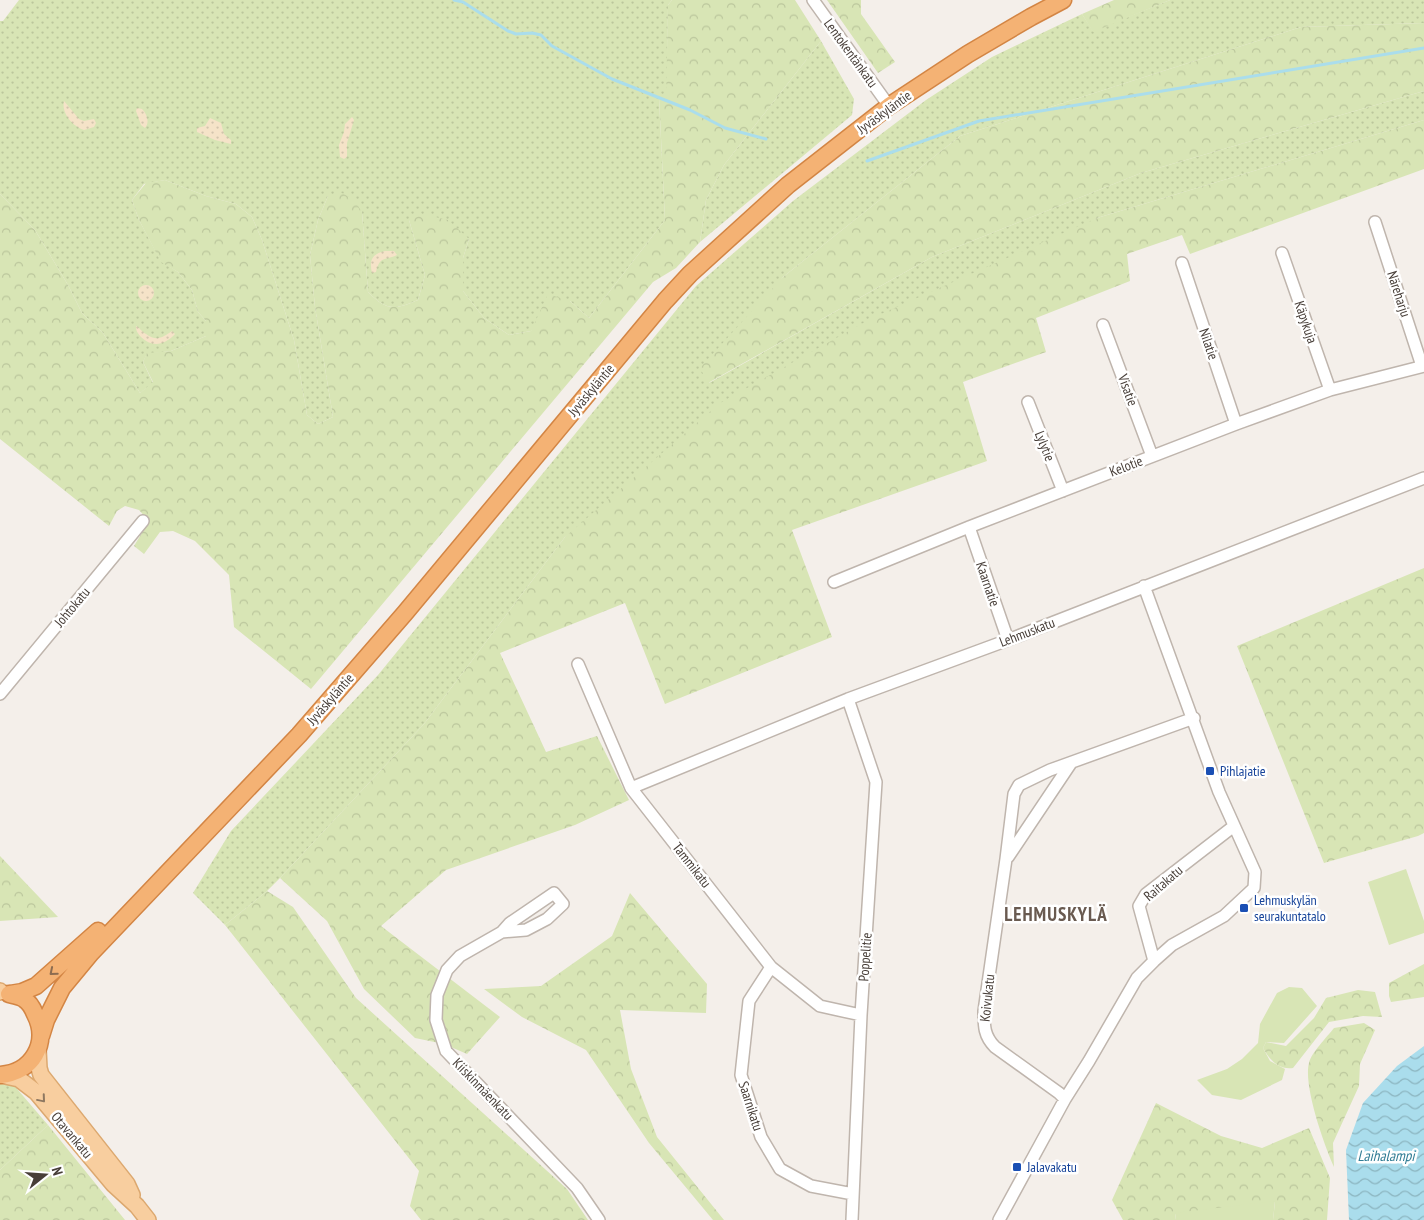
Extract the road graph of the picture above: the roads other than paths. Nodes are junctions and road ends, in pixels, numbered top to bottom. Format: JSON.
{"nodes":[{"id":1,"x":813,"y":0,"type":"edge"},
{"id":2,"x":1063,"y":0,"type":"edge"},
{"id":3,"x":889,"y":106,"type":"junction"},
{"id":4,"x":1376,"y":222,"type":"dead end"},
{"id":5,"x":1282,"y":253,"type":"dead end"},
{"id":6,"x":1182,"y":263,"type":"dead end"},
{"id":7,"x":1103,"y":324,"type":"dead end"},
{"id":8,"x":1423,"y":366,"type":"edge"},
{"id":9,"x":1330,"y":390,"type":"junction"},
{"id":10,"x":1028,"y":402,"type":"dead end"},
{"id":11,"x":1236,"y":424,"type":"junction"},
{"id":12,"x":1152,"y":456,"type":"junction"},
{"id":13,"x":1424,"y":478,"type":"edge"},
{"id":14,"x":1063,"y":491,"type":"junction"},
{"id":15,"x":143,"y":521,"type":"dead end"},
{"id":16,"x":969,"y":527,"type":"junction"},
{"id":17,"x":834,"y":582,"type":"dead end"},
{"id":18,"x":1144,"y":586,"type":"junction"},
{"id":19,"x":1008,"y":640,"type":"junction"},
{"id":20,"x":578,"y":664,"type":"dead end"},
{"id":21,"x":0,"y":694,"type":"edge"},
{"id":22,"x":848,"y":699,"type":"junction"},
{"id":23,"x":1194,"y":718,"type":"junction"},
{"id":24,"x":1071,"y":763,"type":"junction"},
{"id":25,"x":631,"y":788,"type":"junction"},
{"id":26,"x":1234,"y":826,"type":"junction"},
{"id":27,"x":185,"y":853,"type":"junction"},
{"id":28,"x":1006,"y":859,"type":"junction"},
{"id":29,"x":502,"y":932,"type":"junction"},
{"id":30,"x":1154,"y":961,"type":"junction"},
{"id":31,"x":771,"y":967,"type":"junction"},
{"id":32,"x":2,"y":992,"type":"edge"},
{"id":33,"x":861,"y":1014,"type":"junction"},
{"id":34,"x":39,"y":1043,"type":"junction"},
{"id":35,"x":1,"y":1075,"type":"edge"},
{"id":36,"x":1065,"y":1099,"type":"junction"},
{"id":37,"x":853,"y":1194,"type":"junction"},
{"id":38,"x":137,"y":1206,"type":"junction"},
{"id":39,"x":148,"y":1220,"type":"edge"},
{"id":40,"x":599,"y":1220,"type":"edge"},
{"id":41,"x":852,"y":1220,"type":"edge"},
{"id":42,"x":999,"y":1220,"type":"edge"}],
"edges":[{"from":1,"to":3,"type":"street","name":"Lentokentänkatu"},
{"from":2,"to":3,"type":"highway","name":"Jyväskyläntie"},
{"from":3,"to":27,"type":"highway","name":"Jyväskyläntie"},
{"from":4,"to":8,"type":"street","name":"Näreharju"},
{"from":5,"to":9,"type":"street","name":"Käpykuja"},
{"from":6,"to":11,"type":"street","name":"Nilatie"},
{"from":7,"to":12,"type":"street","name":"Visatie"},
{"from":8,"to":9,"type":"street","name":"Kelotie"},
{"from":9,"to":11,"type":"street","name":"Kelotie"},
{"from":10,"to":14,"type":"street","name":"Lylytie"},
{"from":11,"to":12,"type":"street","name":"Kelotie"},
{"from":12,"to":14,"type":"street","name":"Kelotie"},
{"from":13,"to":18,"type":"street","name":"Lehmuskatu"},
{"from":14,"to":16,"type":"street","name":"Kelotie"},
{"from":15,"to":21,"type":"street","name":"Johtokatu"},
{"from":16,"to":17,"type":"street","name":"Kelotie"},
{"from":16,"to":19,"type":"street","name":"Kaarnatie"},
{"from":18,"to":19,"type":"street","name":"Lehmuskatu"},
{"from":18,"to":23,"type":"street"},
{"from":19,"to":22,"type":"street","name":"Lehmuskatu"},
{"from":20,"to":25,"type":"street","name":"Tammikatu"},
{"from":22,"to":25,"type":"street","name":"Lehmuskatu"},
{"from":22,"to":33,"type":"street","name":"Poppelitie"},
{"from":23,"to":24,"type":"street","name":"Koivukatu"},
{"from":23,"to":26,"type":"street"},
{"from":24,"to":28,"type":"street","name":"Koivukatu"},
{"from":24,"to":28,"type":"street","name":"Koivukatu"},
{"from":25,"to":31,"type":"street","name":"Tammikatu"},
{"from":26,"to":30,"type":"street","name":"Raitakatu"},
{"from":26,"to":30,"type":"street"},
{"from":27,"to":32,"type":"highway","name":"Jyväskyläntie","one_way":true},
{"from":27,"to":34,"type":"highway","name":"Jyväskyläntie"},
{"from":28,"to":36,"type":"street","name":"Koivukatu"},
{"from":29,"to":29,"type":"street","name":"Kiiskinmäenkatu"},
{"from":29,"to":40,"type":"street","name":"Kiiskinmäenkatu"},
{"from":30,"to":36,"type":"street"},
{"from":31,"to":33,"type":"street","name":"Tammikatu"},
{"from":31,"to":37,"type":"street","name":"Saarnikatu"},
{"from":32,"to":34,"type":"highway"},
{"from":33,"to":37,"type":"street","name":"Poppelitie"},
{"from":34,"to":35,"type":"highway","name":"Jyväskyläntie"},
{"from":34,"to":38,"type":"main road","name":"Otavankatu"},
{"from":35,"to":38,"type":"main road","name":"Otavankatu","one_way":true},
{"from":36,"to":42,"type":"street"},
{"from":37,"to":41,"type":"street","name":"Poppelitie"},
{"from":38,"to":39,"type":"main road","name":"Otavankatu"}]}
